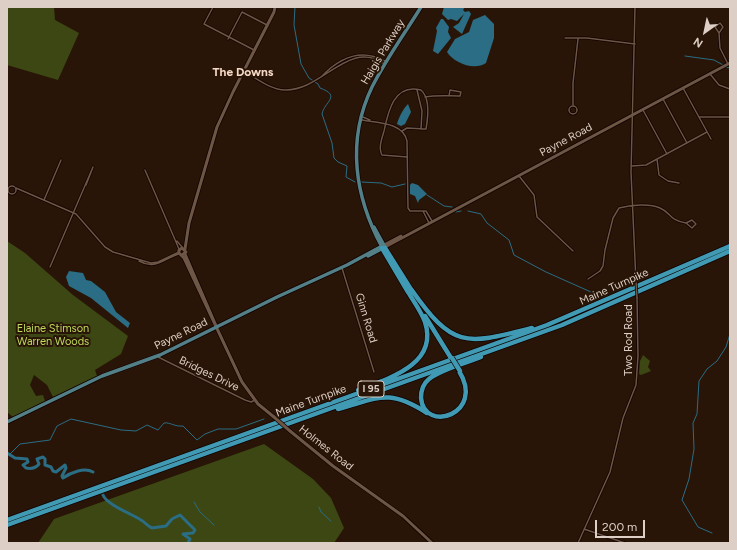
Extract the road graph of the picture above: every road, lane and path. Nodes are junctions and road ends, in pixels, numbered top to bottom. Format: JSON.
{"nodes":[{"id":1,"x":213,"y":7,"type":"edge"},
{"id":2,"x":275,"y":7,"type":"edge"},
{"id":3,"x":421,"y":7,"type":"edge"},
{"id":4,"x":635,"y":7,"type":"edge"},
{"id":5,"x":267,"y":25,"type":"junction"},
{"id":6,"x":719,"y":33,"type":"junction"},
{"id":7,"x":229,"y":38,"type":"junction"},
{"id":8,"x":565,"y":38,"type":"dead end"},
{"id":9,"x":578,"y":39,"type":"junction"},
{"id":10,"x":634,"y":44,"type":"junction"},
{"id":11,"x":254,"y":50,"type":"junction"},
{"id":12,"x":386,"y":63,"type":"junction"},
{"id":13,"x":729,"y":64,"type":"edge"},
{"id":14,"x":243,"y":72,"type":"junction"},
{"id":15,"x":710,"y":74,"type":"junction"},
{"id":16,"x":683,"y":88,"type":"junction"},
{"id":17,"x":417,"y":89,"type":"junction"},
{"id":18,"x":730,"y":89,"type":"edge"},
{"id":19,"x":449,"y":96,"type":"junction"},
{"id":20,"x":425,"y":97,"type":"junction"},
{"id":21,"x":663,"y":99,"type":"junction"},
{"id":22,"x":573,"y":105,"type":"junction"},
{"id":23,"x":643,"y":110,"type":"junction"},
{"id":24,"x":632,"y":115,"type":"junction"},
{"id":25,"x":699,"y":117,"type":"junction"},
{"id":26,"x":730,"y":117,"type":"edge"},
{"id":27,"x":361,"y":118,"type":"junction"},
{"id":28,"x":385,"y":124,"type":"junction"},
{"id":29,"x":420,"y":129,"type":"junction"},
{"id":30,"x":402,"y":131,"type":"junction"},
{"id":31,"x":708,"y":132,"type":"junction"},
{"id":32,"x":711,"y":139,"type":"dead end"},
{"id":33,"x":687,"y":143,"type":"junction"},
{"id":34,"x":667,"y":154,"type":"junction"},
{"id":35,"x":407,"y":157,"type":"junction"},
{"id":36,"x":657,"y":159,"type":"junction"},
{"id":37,"x":61,"y":160,"type":"dead end"},
{"id":38,"x":632,"y":166,"type":"junction"},
{"id":39,"x":145,"y":170,"type":"dead end"},
{"id":40,"x":519,"y":175,"type":"junction"},
{"id":41,"x":680,"y":183,"type":"dead end"},
{"id":42,"x":86,"y":185,"type":"junction"},
{"id":43,"x":16,"y":188,"type":"dead end"},
{"id":44,"x":44,"y":200,"type":"junction"},
{"id":45,"x":632,"y":206,"type":"junction"},
{"id":46,"x":73,"y":213,"type":"junction"},
{"id":47,"x":430,"y":222,"type":"junction"},
{"id":48,"x":686,"y":223,"type":"junction"},
{"id":49,"x":383,"y":246,"type":"junction"},
{"id":50,"x":730,"y":246,"type":"edge"},
{"id":51,"x":182,"y":251,"type":"junction"},
{"id":52,"x":573,"y":251,"type":"dead end"},
{"id":53,"x":730,"y":251,"type":"edge"},
{"id":54,"x":50,"y":267,"type":"dead end"},
{"id":55,"x":342,"y":268,"type":"junction"},
{"id":56,"x":592,"y":272,"type":"dead end"},
{"id":57,"x":594,"y":275,"type":"junction"},
{"id":58,"x":588,"y":279,"type":"dead end"},
{"id":59,"x":409,"y":290,"type":"junction"},
{"id":60,"x":558,"y":321,"type":"junction"},
{"id":61,"x":216,"y":328,"type":"junction"},
{"id":62,"x":520,"y":340,"type":"junction"},
{"id":63,"x":157,"y":356,"type":"junction"},
{"id":64,"x":460,"y":371,"type":"junction"},
{"id":65,"x":374,"y":372,"type":"dead end"},
{"id":66,"x":255,"y":400,"type":"junction"},
{"id":67,"x":300,"y":415,"type":"junction"},
{"id":68,"x":311,"y":416,"type":"junction"},
{"id":69,"x":7,"y":422,"type":"edge"},
{"id":70,"x":7,"y":520,"type":"edge"},
{"id":71,"x":7,"y":526,"type":"edge"},
{"id":72,"x":584,"y":528,"type":"junction"},
{"id":73,"x":432,"y":543,"type":"edge"},
{"id":74,"x":578,"y":543,"type":"edge"},
{"id":75,"x":625,"y":543,"type":"edge"}],
"edges":[{"from":1,"to":7,"type":"street"},
{"from":2,"to":5,"type":"street"},
{"from":3,"to":12,"type":"main road","name":"Haigis Parkway"},
{"from":4,"to":10,"type":"street","name":"Two Rod Road"},
{"from":5,"to":7,"type":"street"},
{"from":5,"to":11,"type":"street"},
{"from":6,"to":6,"type":"street"},
{"from":6,"to":13,"type":"street"},
{"from":7,"to":11,"type":"street"},
{"from":8,"to":9,"type":"street"},
{"from":9,"to":10,"type":"street"},
{"from":9,"to":22,"type":"street"},
{"from":10,"to":24,"type":"street","name":"Two Rod Road"},
{"from":11,"to":14,"type":"street"},
{"from":12,"to":14,"type":"street"},
{"from":12,"to":27,"type":"main road","name":"Haigis Parkway"},
{"from":13,"to":15,"type":"street","name":"Payne Road"},
{"from":14,"to":51,"type":"street"},
{"from":15,"to":16,"type":"street","name":"Payne Road"},
{"from":15,"to":18,"type":"street"},
{"from":16,"to":21,"type":"street","name":"Payne Road"},
{"from":16,"to":25,"type":"street"},
{"from":17,"to":20,"type":"street"},
{"from":17,"to":28,"type":"street"},
{"from":17,"to":29,"type":"street"},
{"from":19,"to":19,"type":"street"},
{"from":19,"to":20,"type":"street"},
{"from":20,"to":29,"type":"street"},
{"from":21,"to":23,"type":"street","name":"Payne Road"},
{"from":21,"to":33,"type":"street"},
{"from":22,"to":22,"type":"street"},
{"from":23,"to":24,"type":"street","name":"Payne Road"},
{"from":23,"to":34,"type":"street"},
{"from":24,"to":38,"type":"street","name":"Two Rod Road"},
{"from":24,"to":40,"type":"street","name":"Payne Road"},
{"from":25,"to":26,"type":"street"},
{"from":25,"to":31,"type":"street"},
{"from":27,"to":28,"type":"street"},
{"from":27,"to":49,"type":"main road","name":"Haigis Parkway"},
{"from":28,"to":30,"type":"street"},
{"from":28,"to":35,"type":"street"},
{"from":29,"to":30,"type":"street"},
{"from":30,"to":35,"type":"street"},
{"from":31,"to":32,"type":"street"},
{"from":31,"to":33,"type":"street"},
{"from":33,"to":34,"type":"street"},
{"from":34,"to":36,"type":"street"},
{"from":35,"to":47,"type":"street"},
{"from":36,"to":38,"type":"street"},
{"from":36,"to":41,"type":"street"},
{"from":37,"to":44,"type":"street"},
{"from":38,"to":45,"type":"street","name":"Two Rod Road"},
{"from":39,"to":51,"type":"street"},
{"from":40,"to":47,"type":"street","name":"Payne Road"},
{"from":40,"to":52,"type":"street"},
{"from":42,"to":42,"type":"street"},
{"from":42,"to":46,"type":"street"},
{"from":43,"to":44,"type":"street"},
{"from":44,"to":46,"type":"street"},
{"from":45,"to":48,"type":"street"},
{"from":45,"to":57,"type":"street"},
{"from":45,"to":72,"type":"street","name":"Two Rod Road","bridge":true},
{"from":46,"to":51,"type":"street"},
{"from":46,"to":54,"type":"street"},
{"from":47,"to":49,"type":"street","name":"Payne Road"},
{"from":48,"to":48,"type":"street"},
{"from":49,"to":55,"type":"main road","name":"Payne Road"},
{"from":49,"to":59,"type":"highway"},
{"from":50,"to":60,"type":"highway","name":"Maine Turnpike","number":"I 95"},
{"from":51,"to":61,"type":"street","name":"Holmes Road"},
{"from":53,"to":62,"type":"highway","name":"Maine Turnpike","number":"I 95"},
{"from":55,"to":61,"type":"main road","name":"Payne Road"},
{"from":55,"to":65,"type":"street","name":"Ginn Road"},
{"from":56,"to":57,"type":"street"},
{"from":57,"to":58,"type":"street"},
{"from":59,"to":60,"type":"highway"},
{"from":59,"to":64,"type":"highway","bridge":true},
{"from":59,"to":67,"type":"highway"},
{"from":60,"to":67,"type":"highway","name":"Maine Turnpike","number":"I 95"},
{"from":61,"to":63,"type":"main road","name":"Payne Road"},
{"from":61,"to":66,"type":"street","name":"Holmes Road"},
{"from":62,"to":64,"type":"highway"},
{"from":62,"to":68,"type":"highway","name":"Maine Turnpike","number":"I 95"},
{"from":63,"to":66,"type":"street","name":"Bridges Drive"},
{"from":63,"to":69,"type":"main road","name":"Payne Road"},
{"from":64,"to":68,"type":"highway"},
{"from":66,"to":73,"type":"street","name":"Holmes Road","bridge":true},
{"from":67,"to":70,"type":"highway","name":"Maine Turnpike","number":"I 95"},
{"from":68,"to":71,"type":"highway","name":"Maine Turnpike","number":"I 95"},
{"from":72,"to":74,"type":"street","name":"Two Rod Road"},
{"from":72,"to":75,"type":"street"}]}
